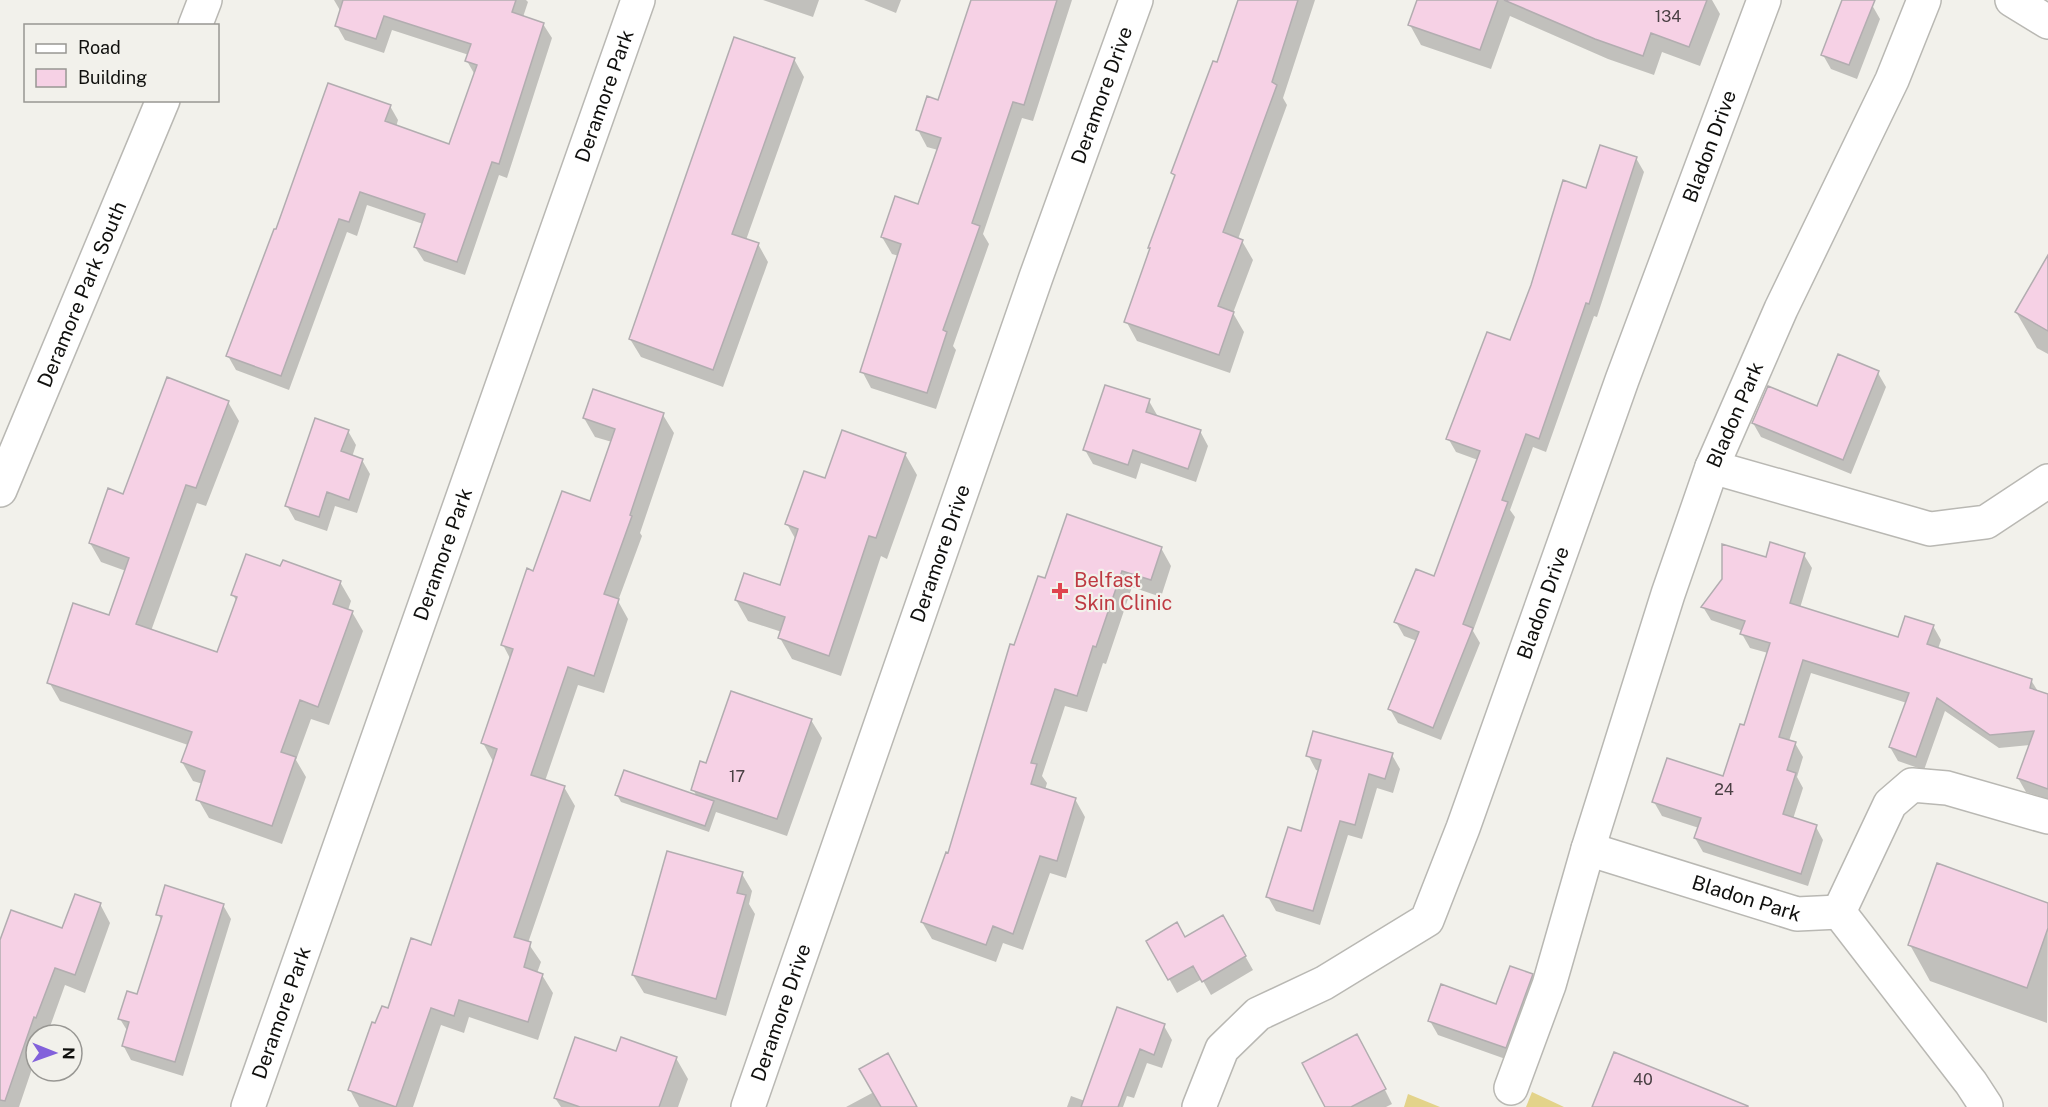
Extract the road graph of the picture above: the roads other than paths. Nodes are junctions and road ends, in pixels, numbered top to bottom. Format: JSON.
{"nodes":[{"id":1,"x":205,"y":0,"type":"edge"},
{"id":2,"x":638,"y":0,"type":"edge"},
{"id":3,"x":1136,"y":0,"type":"edge"},
{"id":4,"x":1764,"y":0,"type":"edge"},
{"id":5,"x":1924,"y":0,"type":"edge"},
{"id":6,"x":2012,"y":0,"type":"edge"},
{"id":7,"x":2048,"y":22,"type":"edge"},
{"id":8,"x":196,"y":24,"type":"edge"},
{"id":9,"x":162,"y":102,"type":"edge"},
{"id":10,"x":1712,"y":467,"type":"junction"},
{"id":11,"x":2048,"y":481,"type":"edge"},
{"id":12,"x":0,"y":490,"type":"edge"},
{"id":13,"x":2048,"y":817,"type":"edge"},
{"id":14,"x":1588,"y":849,"type":"junction"},
{"id":15,"x":1839,"y":912,"type":"junction"},
{"id":16,"x":1511,"y":1088,"type":"dead end"},
{"id":17,"x":1986,"y":1106,"type":"edge"},
{"id":18,"x":248,"y":1107,"type":"edge"},
{"id":19,"x":748,"y":1107,"type":"edge"},
{"id":20,"x":1199,"y":1107,"type":"edge"}],
"edges":[{"from":1,"to":8,"type":"street"},
{"from":2,"to":18,"type":"street","name":"Deramore Park"},
{"from":3,"to":19,"type":"street","name":"Deramore Drive"},
{"from":4,"to":20,"type":"street","name":"Bladon Drive"},
{"from":5,"to":10,"type":"street","name":"Bladon Park"},
{"from":6,"to":7,"type":"street"},
{"from":9,"to":12,"type":"street","name":"Deramore Park South"},
{"from":10,"to":11,"type":"street"},
{"from":10,"to":14,"type":"street","name":"Bladon Park"},
{"from":13,"to":15,"type":"street"},
{"from":14,"to":15,"type":"street","name":"Bladon Park"},
{"from":14,"to":16,"type":"street","name":"Bladon Park"},
{"from":15,"to":17,"type":"street"}]}
